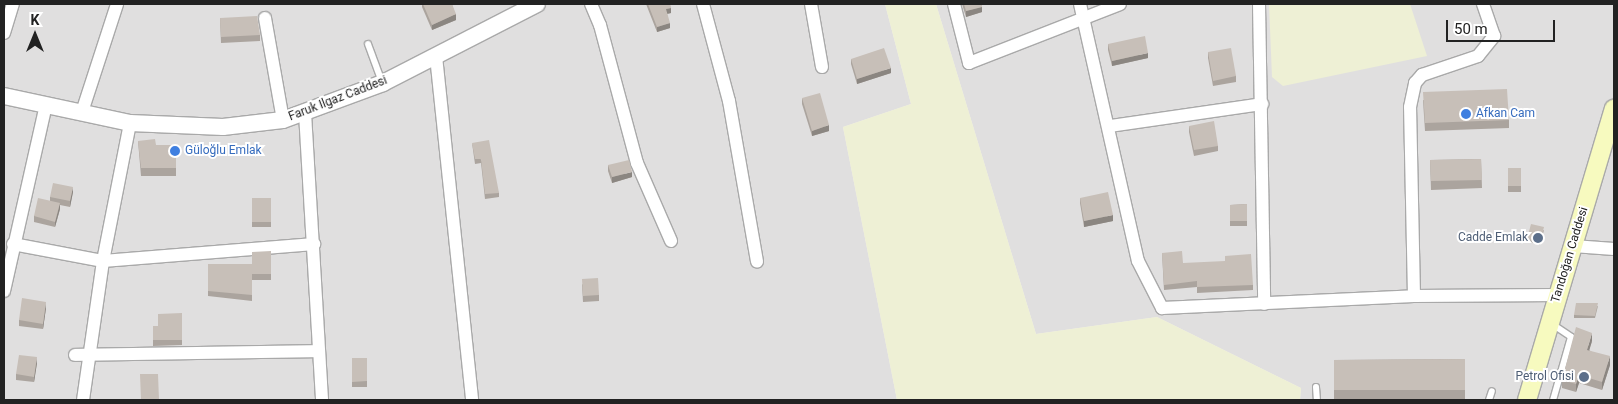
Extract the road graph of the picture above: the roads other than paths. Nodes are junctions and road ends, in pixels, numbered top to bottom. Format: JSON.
{"nodes":[{"id":1,"x":13,"y":4,"type":"edge"},
{"id":2,"x":117,"y":4,"type":"edge"},
{"id":3,"x":537,"y":4,"type":"edge"},
{"id":4,"x":591,"y":4,"type":"edge"},
{"id":5,"x":703,"y":4,"type":"edge"},
{"id":6,"x":812,"y":4,"type":"edge"},
{"id":7,"x":954,"y":4,"type":"edge"},
{"id":8,"x":1080,"y":4,"type":"edge"},
{"id":9,"x":1120,"y":4,"type":"edge"},
{"id":10,"x":1258,"y":4,"type":"edge"},
{"id":11,"x":1483,"y":4,"type":"edge"},
{"id":12,"x":265,"y":18,"type":"dead end"},
{"id":13,"x":1083,"y":19,"type":"junction"},
{"id":14,"x":4,"y":33,"type":"edge"},
{"id":15,"x":368,"y":44,"type":"dead end"},
{"id":16,"x":436,"y":56,"type":"junction"},
{"id":17,"x":822,"y":67,"type":"dead end"},
{"id":18,"x":383,"y":83,"type":"junction"},
{"id":19,"x":4,"y":96,"type":"edge"},
{"id":20,"x":1262,"y":104,"type":"junction"},
{"id":21,"x":46,"y":105,"type":"junction"},
{"id":22,"x":1614,"y":109,"type":"edge"},
{"id":23,"x":82,"y":112,"type":"junction"},
{"id":24,"x":304,"y":113,"type":"junction"},
{"id":25,"x":283,"y":120,"type":"junction"},
{"id":26,"x":130,"y":123,"type":"junction"},
{"id":27,"x":1110,"y":126,"type":"junction"},
{"id":28,"x":671,"y":241,"type":"dead end"},
{"id":29,"x":14,"y":244,"type":"junction"},
{"id":30,"x":314,"y":244,"type":"junction"},
{"id":31,"x":1573,"y":246,"type":"junction"},
{"id":32,"x":1614,"y":249,"type":"edge"},
{"id":33,"x":103,"y":262,"type":"junction"},
{"id":34,"x":757,"y":262,"type":"dead end"},
{"id":35,"x":4,"y":291,"type":"edge"},
{"id":36,"x":1558,"y":295,"type":"junction"},
{"id":37,"x":1414,"y":296,"type":"junction"},
{"id":38,"x":1264,"y":304,"type":"junction"},
{"id":39,"x":1549,"y":323,"type":"junction"},
{"id":40,"x":320,"y":351,"type":"junction"},
{"id":41,"x":91,"y":354,"type":"junction"},
{"id":42,"x":75,"y":355,"type":"dead end"},
{"id":43,"x":1316,"y":387,"type":"dead end"},
{"id":44,"x":1492,"y":391,"type":"dead end"},
{"id":45,"x":82,"y":400,"type":"edge"},
{"id":46,"x":322,"y":400,"type":"edge"},
{"id":47,"x":472,"y":400,"type":"edge"},
{"id":48,"x":1317,"y":400,"type":"edge"},
{"id":49,"x":1489,"y":400,"type":"edge"},
{"id":50,"x":1527,"y":400,"type":"edge"},
{"id":51,"x":1553,"y":400,"type":"edge"}],
"edges":[{"from":1,"to":14,"type":"street"},
{"from":2,"to":23,"type":"street"},
{"from":3,"to":16,"type":"street","name":"Faruk Ilgaz Caddesi"},
{"from":4,"to":28,"type":"street"},
{"from":5,"to":34,"type":"street"},
{"from":6,"to":17,"type":"street"},
{"from":7,"to":13,"type":"street"},
{"from":8,"to":13,"type":"street"},
{"from":9,"to":13,"type":"street"},
{"from":10,"to":20,"type":"street"},
{"from":11,"to":37,"type":"street"},
{"from":12,"to":25,"type":"street"},
{"from":13,"to":27,"type":"street"},
{"from":15,"to":18,"type":"lane"},
{"from":16,"to":18,"type":"street","name":"Faruk Ilgaz Caddesi"},
{"from":16,"to":47,"type":"street"},
{"from":18,"to":24,"type":"street","name":"Faruk Ilgaz Caddesi"},
{"from":19,"to":21,"type":"street","name":"Faruk Ilgaz Caddesi"},
{"from":20,"to":27,"type":"street"},
{"from":20,"to":38,"type":"street"},
{"from":21,"to":23,"type":"street","name":"Faruk Ilgaz Caddesi"},
{"from":21,"to":29,"type":"street"},
{"from":22,"to":31,"type":"main road","name":"Tandoğan Caddesi"},
{"from":23,"to":26,"type":"street","name":"Faruk Ilgaz Caddesi"},
{"from":24,"to":25,"type":"street","name":"Faruk Ilgaz Caddesi"},
{"from":24,"to":30,"type":"street"},
{"from":25,"to":26,"type":"street","name":"Faruk Ilgaz Caddesi"},
{"from":26,"to":33,"type":"street"},
{"from":27,"to":38,"type":"street"},
{"from":29,"to":33,"type":"street"},
{"from":29,"to":35,"type":"street"},
{"from":30,"to":33,"type":"street"},
{"from":30,"to":40,"type":"street"},
{"from":31,"to":32,"type":"street"},
{"from":31,"to":36,"type":"main road","name":"Tandoğan Caddesi"},
{"from":33,"to":41,"type":"street"},
{"from":36,"to":37,"type":"street"},
{"from":36,"to":39,"type":"main road","name":"Tandoğan Caddesi"},
{"from":37,"to":38,"type":"street"},
{"from":39,"to":50,"type":"main road","name":"Tandoğan Caddesi"},
{"from":39,"to":51,"type":"lane"},
{"from":40,"to":41,"type":"street"},
{"from":40,"to":46,"type":"street"},
{"from":41,"to":42,"type":"street"},
{"from":41,"to":45,"type":"street"},
{"from":43,"to":48,"type":"lane"},
{"from":44,"to":49,"type":"lane"}]}
